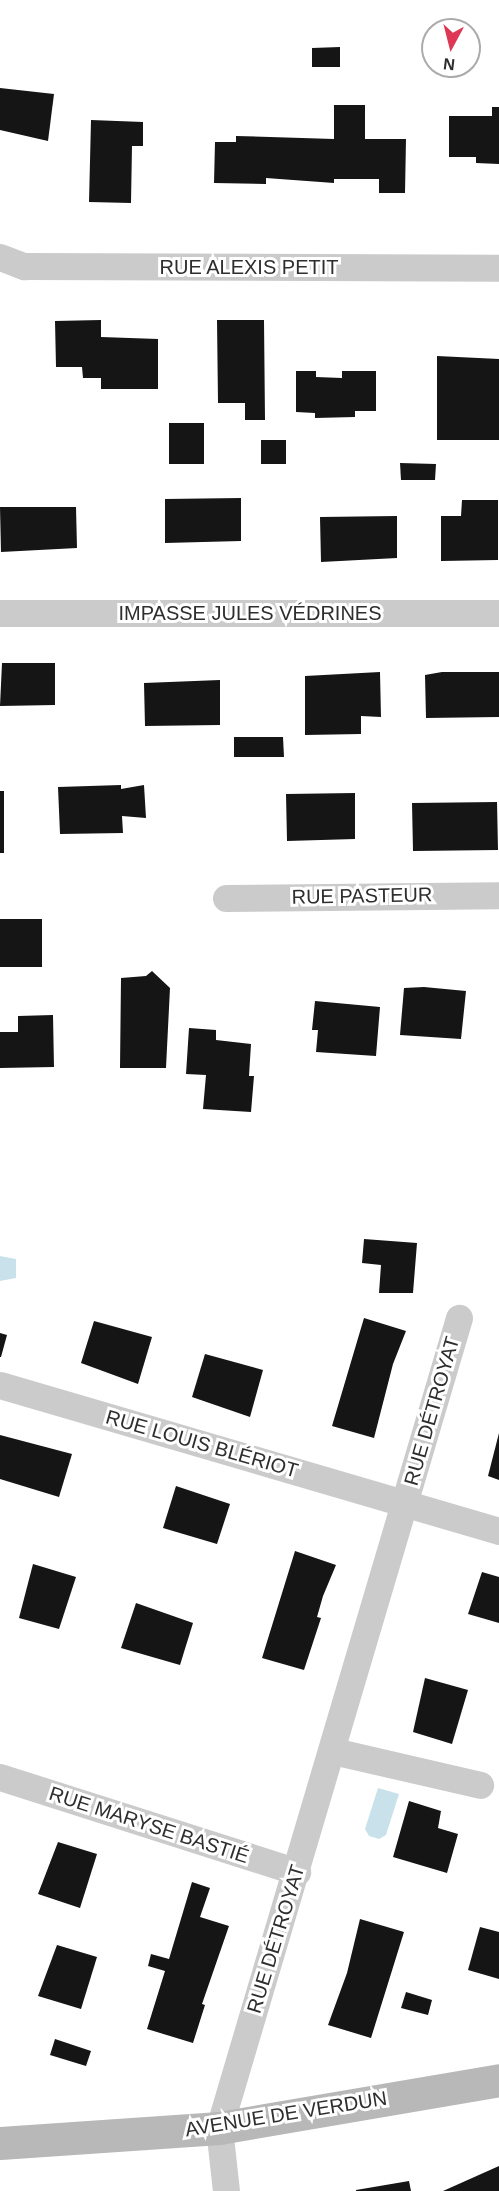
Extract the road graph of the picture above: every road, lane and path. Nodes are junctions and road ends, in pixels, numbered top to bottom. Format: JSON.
{"nodes":[{"id":1,"x":0,"y":257,"type":"edge"},
{"id":2,"x":499,"y":268,"type":"edge"},
{"id":3,"x":0,"y":613,"type":"edge"},
{"id":4,"x":499,"y":613,"type":"edge"},
{"id":5,"x":499,"y":895,"type":"edge"},
{"id":6,"x":226,"y":898,"type":"dead end"},
{"id":7,"x":459,"y":1318,"type":"dead end"},
{"id":8,"x":0,"y":1385,"type":"edge"},
{"id":9,"x":405,"y":1504,"type":"junction"},
{"id":10,"x":499,"y":1531,"type":"edge"},
{"id":11,"x":333,"y":1751,"type":"junction"},
{"id":12,"x":0,"y":1778,"type":"edge"},
{"id":13,"x":480,"y":1785,"type":"dead end"},
{"id":14,"x":297,"y":1872,"type":"junction"},
{"id":15,"x":499,"y":2080,"type":"edge"},
{"id":16,"x":219,"y":2128,"type":"junction"},
{"id":17,"x":0,"y":2143,"type":"edge"},
{"id":18,"x":226,"y":2191,"type":"edge"}],
"edges":[{"from":1,"to":2,"type":"street","name":"RUE ALEXIS PETIT"},
{"from":3,"to":4,"type":"street","name":"IMPASSE JULES VÉDRINES"},
{"from":5,"to":6,"type":"street","name":"RUE PASTEUR"},
{"from":7,"to":9,"type":"street","name":"RUE DÉTROYAT"},
{"from":8,"to":9,"type":"street","name":"RUE LOUIS BLÉRIOT"},
{"from":9,"to":10,"type":"street","name":"RUE DÉTROYAT"},
{"from":9,"to":11,"type":"street","name":"RUE DÉTROYAT"},
{"from":11,"to":13,"type":"street"},
{"from":11,"to":14,"type":"street","name":"RUE DÉTROYAT"},
{"from":12,"to":14,"type":"street","name":"RUE MARYSE BASTIÉ"},
{"from":14,"to":16,"type":"street","name":"RUE DÉTROYAT"},
{"from":15,"to":16,"type":"main road","name":"AVENUE DE VERDUN"},
{"from":16,"to":17,"type":"main road","name":"AVENUE DE VERDUN"},
{"from":16,"to":18,"type":"street"}]}
